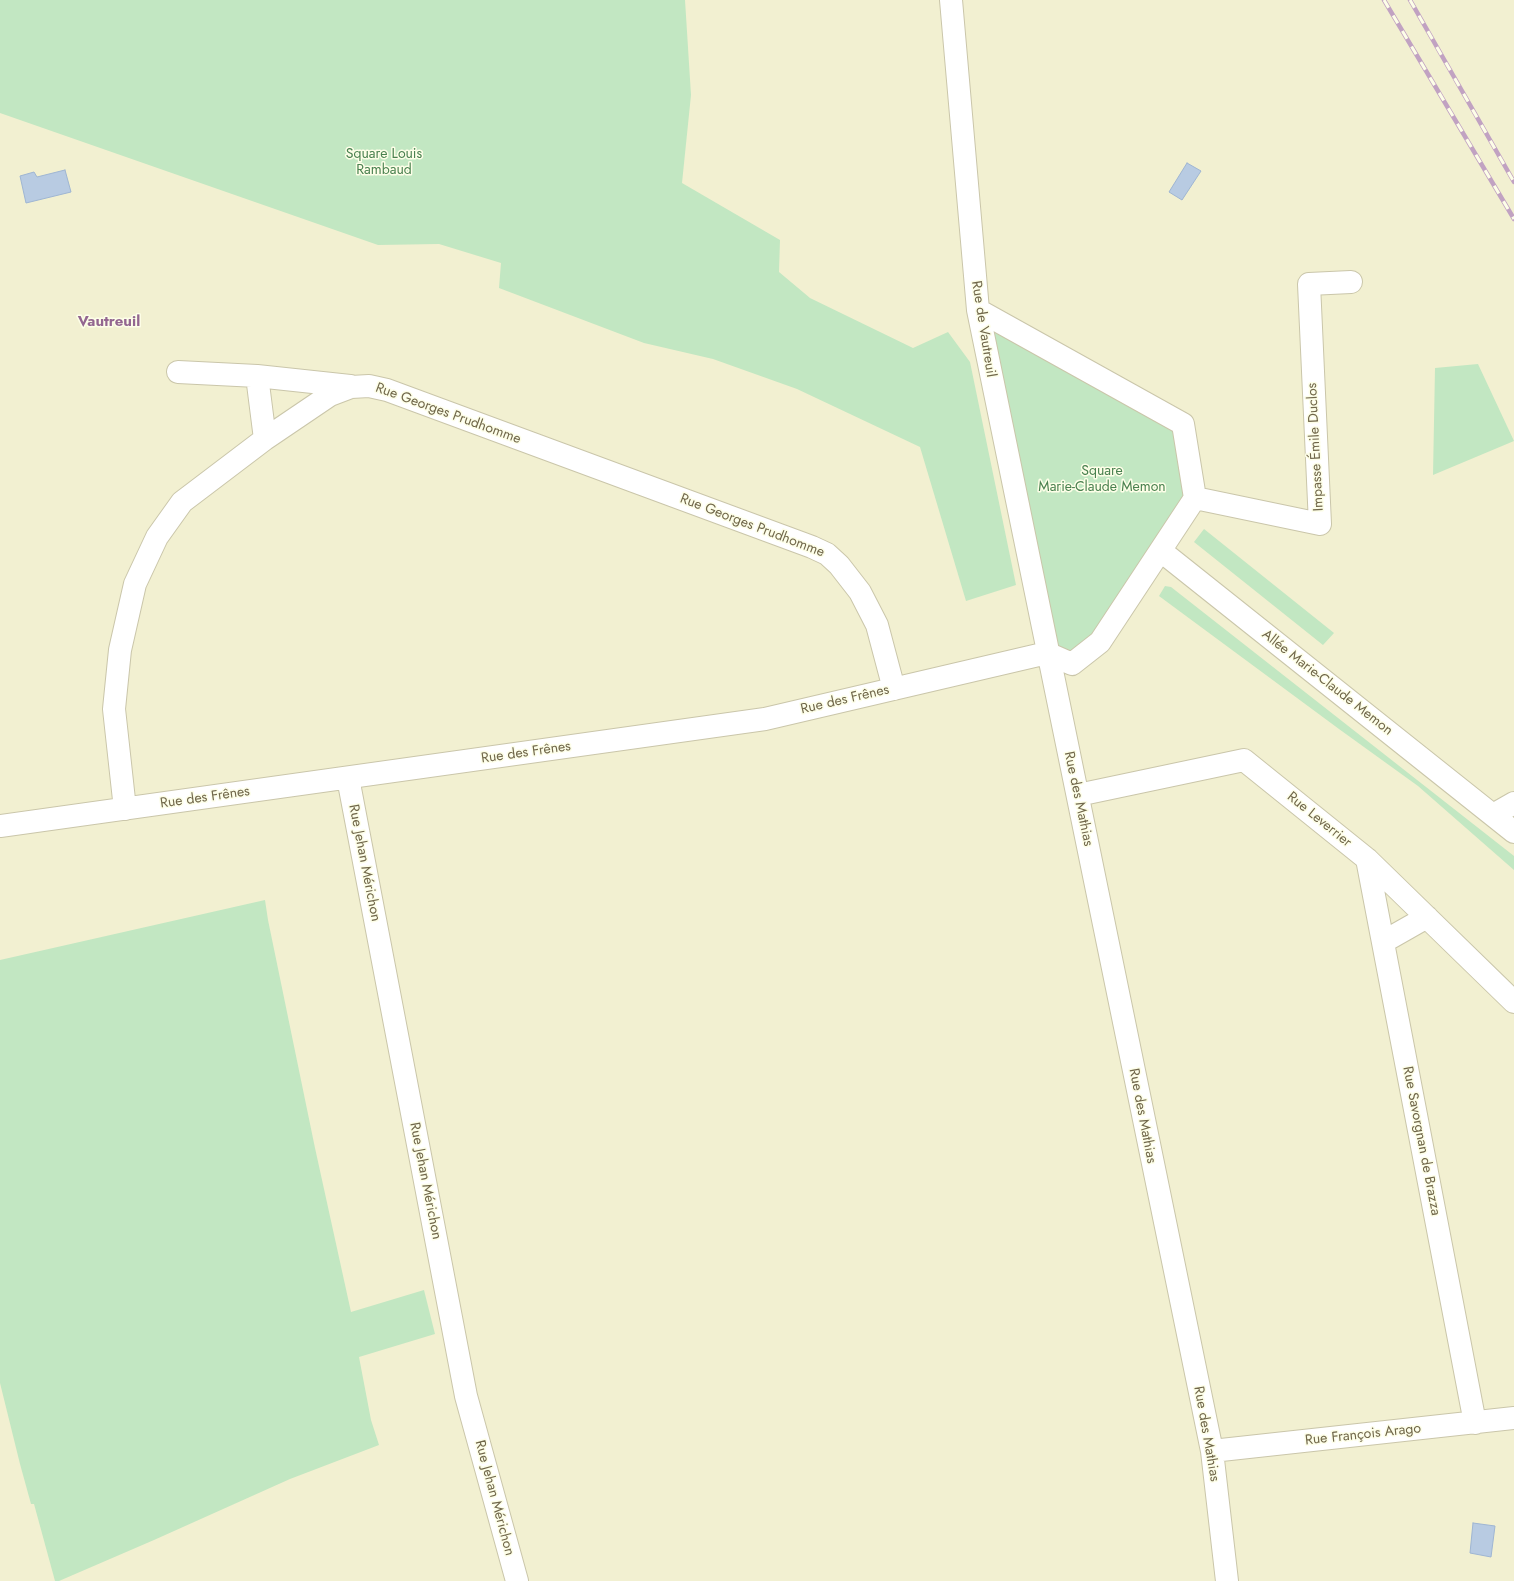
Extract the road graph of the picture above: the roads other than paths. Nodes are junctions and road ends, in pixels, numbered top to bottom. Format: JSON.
{"nodes":[{"id":1,"x":951,"y":0,"type":"edge"},
{"id":2,"x":1351,"y":282,"type":"dead end"},
{"id":3,"x":983,"y":312,"type":"junction"},
{"id":4,"x":178,"y":372,"type":"dead end"},
{"id":5,"x":257,"y":376,"type":"junction"},
{"id":6,"x":351,"y":387,"type":"junction"},
{"id":7,"x":265,"y":439,"type":"junction"},
{"id":8,"x":1195,"y":498,"type":"junction"},
{"id":9,"x":1161,"y":550,"type":"junction"},
{"id":10,"x":1047,"y":653,"type":"junction"},
{"id":11,"x":894,"y":689,"type":"junction"},
{"id":12,"x":348,"y":778,"type":"junction"},
{"id":13,"x":1078,"y":795,"type":"junction"},
{"id":14,"x":1514,"y":803,"type":"edge"},
{"id":15,"x":125,"y":809,"type":"junction"},
{"id":16,"x":1493,"y":815,"type":"junction"},
{"id":17,"x":0,"y":826,"type":"edge"},
{"id":18,"x":1514,"y":832,"type":"edge"},
{"id":19,"x":1367,"y":859,"type":"junction"},
{"id":20,"x":1426,"y":917,"type":"junction"},
{"id":21,"x":1383,"y":942,"type":"junction"},
{"id":22,"x":1514,"y":1002,"type":"edge"},
{"id":23,"x":1514,"y":1418,"type":"edge"},
{"id":24,"x":1475,"y":1423,"type":"junction"},
{"id":25,"x":1212,"y":1451,"type":"junction"},
{"id":26,"x":517,"y":1581,"type":"edge"},
{"id":27,"x":1227,"y":1581,"type":"edge"}],
"edges":[{"from":1,"to":3,"type":"street","name":"Rue de Vautreuil"},
{"from":2,"to":8,"type":"street","name":"Impasse Émile Duclos"},
{"from":3,"to":8,"type":"street"},
{"from":3,"to":10,"type":"street","name":"Rue de Vautreuil"},
{"from":4,"to":5,"type":"street"},
{"from":5,"to":6,"type":"street"},
{"from":5,"to":7,"type":"street"},
{"from":6,"to":7,"type":"street","name":"Rue Georges Prudhomme"},
{"from":6,"to":11,"type":"street","name":"Rue Georges Prudhomme"},
{"from":7,"to":15,"type":"street","name":"Rue Georges Prudhomme"},
{"from":8,"to":9,"type":"street"},
{"from":9,"to":10,"type":"street"},
{"from":9,"to":16,"type":"street","name":"Allée Marie-Claude Memon"},
{"from":10,"to":11,"type":"street","name":"Rue des Frênes"},
{"from":10,"to":13,"type":"street","name":"Rue des Mathias"},
{"from":11,"to":12,"type":"street","name":"Rue des Frênes"},
{"from":12,"to":15,"type":"street","name":"Rue des Frênes"},
{"from":12,"to":26,"type":"street","name":"Rue Jehan Mérichon"},
{"from":13,"to":19,"type":"street","name":"Rue Leverrier"},
{"from":13,"to":25,"type":"street","name":"Rue des Mathias"},
{"from":14,"to":16,"type":"street"},
{"from":15,"to":17,"type":"street","name":"Rue des Frênes"},
{"from":16,"to":18,"type":"street","name":"Allée Marie-Claude Memon"},
{"from":19,"to":20,"type":"street","name":"Rue Leverrier"},
{"from":19,"to":21,"type":"street","name":"Rue Savorgnan de Brazza"},
{"from":20,"to":21,"type":"street"},
{"from":20,"to":22,"type":"street","name":"Rue Leverrier"},
{"from":21,"to":24,"type":"street","name":"Rue Savorgnan de Brazza"},
{"from":23,"to":24,"type":"street","name":"Rue François Arago"},
{"from":24,"to":25,"type":"street","name":"Rue François Arago"},
{"from":25,"to":27,"type":"street","name":"Rue des Mathias"}]}
